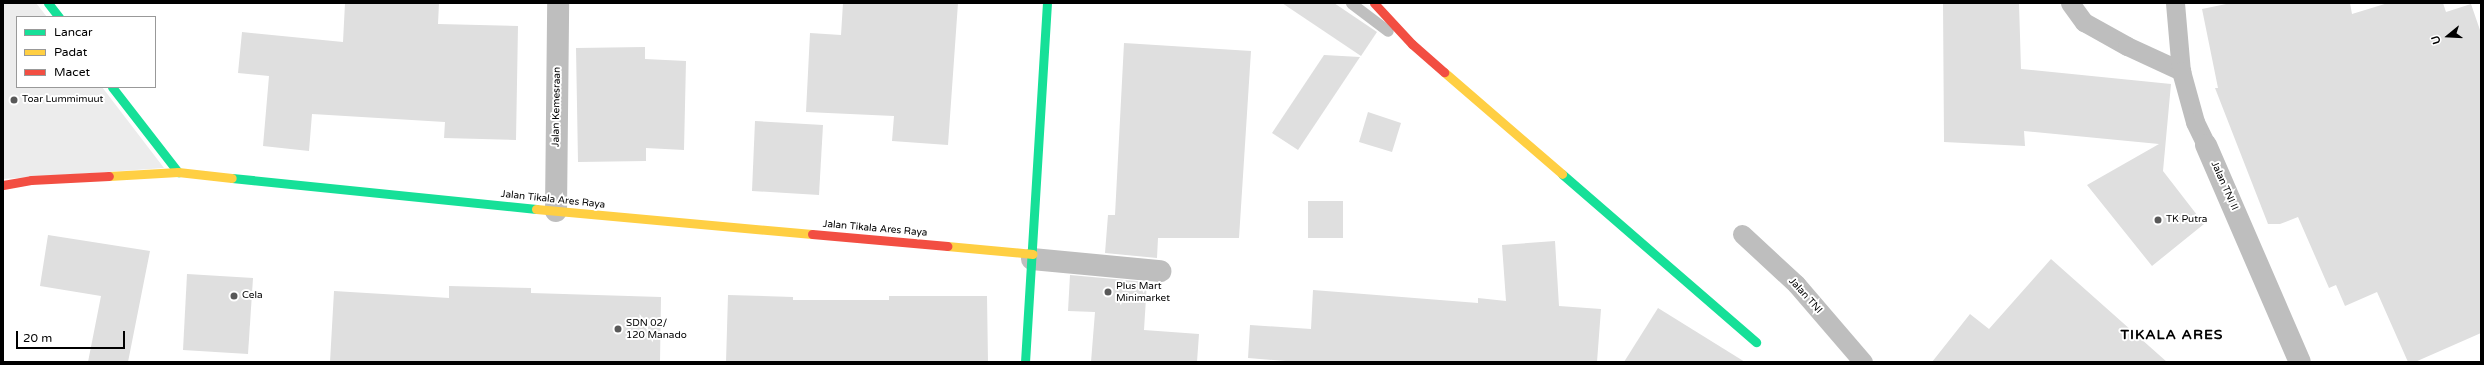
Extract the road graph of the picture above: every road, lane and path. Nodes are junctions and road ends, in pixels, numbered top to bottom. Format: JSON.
{"nodes":[{"id":1,"x":48,"y":3,"type":"edge"},
{"id":2,"x":558,"y":3,"type":"edge"},
{"id":3,"x":1048,"y":3,"type":"edge"},
{"id":4,"x":1374,"y":3,"type":"edge"},
{"id":5,"x":2070,"y":3,"type":"edge"},
{"id":6,"x":2175,"y":3,"type":"edge"},
{"id":7,"x":57,"y":16,"type":"edge"},
{"id":8,"x":2181,"y":71,"type":"junction"},
{"id":9,"x":113,"y":88,"type":"edge"},
{"id":10,"x":2206,"y":145,"type":"joint"},
{"id":11,"x":178,"y":172,"type":"junction"},
{"id":12,"x":3,"y":185,"type":"edge"},
{"id":13,"x":556,"y":212,"type":"junction"},
{"id":14,"x":1742,"y":234,"type":"dead end"},
{"id":15,"x":1032,"y":256,"type":"junction"},
{"id":16,"x":1160,"y":271,"type":"dead end"},
{"id":17,"x":1756,"y":342,"type":"dead end"},
{"id":18,"x":1025,"y":362,"type":"edge"},
{"id":19,"x":1863,"y":362,"type":"edge"},
{"id":20,"x":2300,"y":362,"type":"edge"}],
"edges":[{"from":1,"to":7,"type":"street"},
{"from":2,"to":13,"type":"street","name":"Jalan Kemesraan"},
{"from":3,"to":15,"type":"street"},
{"from":4,"to":17,"type":"street"},
{"from":5,"to":8,"type":"lane"},
{"from":6,"to":8,"type":"lane","name":"Jalan TNI II"},
{"from":8,"to":10,"type":"lane","name":"Jalan TNI II"},
{"from":9,"to":11,"type":"street"},
{"from":10,"to":20,"type":"street","name":"Jalan TNI II"},
{"from":11,"to":12,"type":"street","name":"Jalan Tikala Ares Raya"},
{"from":11,"to":13,"type":"street","name":"Jalan Tikala Ares Raya"},
{"from":13,"to":15,"type":"street","name":"Jalan Tikala Ares Raya"},
{"from":14,"to":19,"type":"lane","name":"Jalan TNI"},
{"from":15,"to":16,"type":"street"},
{"from":15,"to":18,"type":"street"}]}
